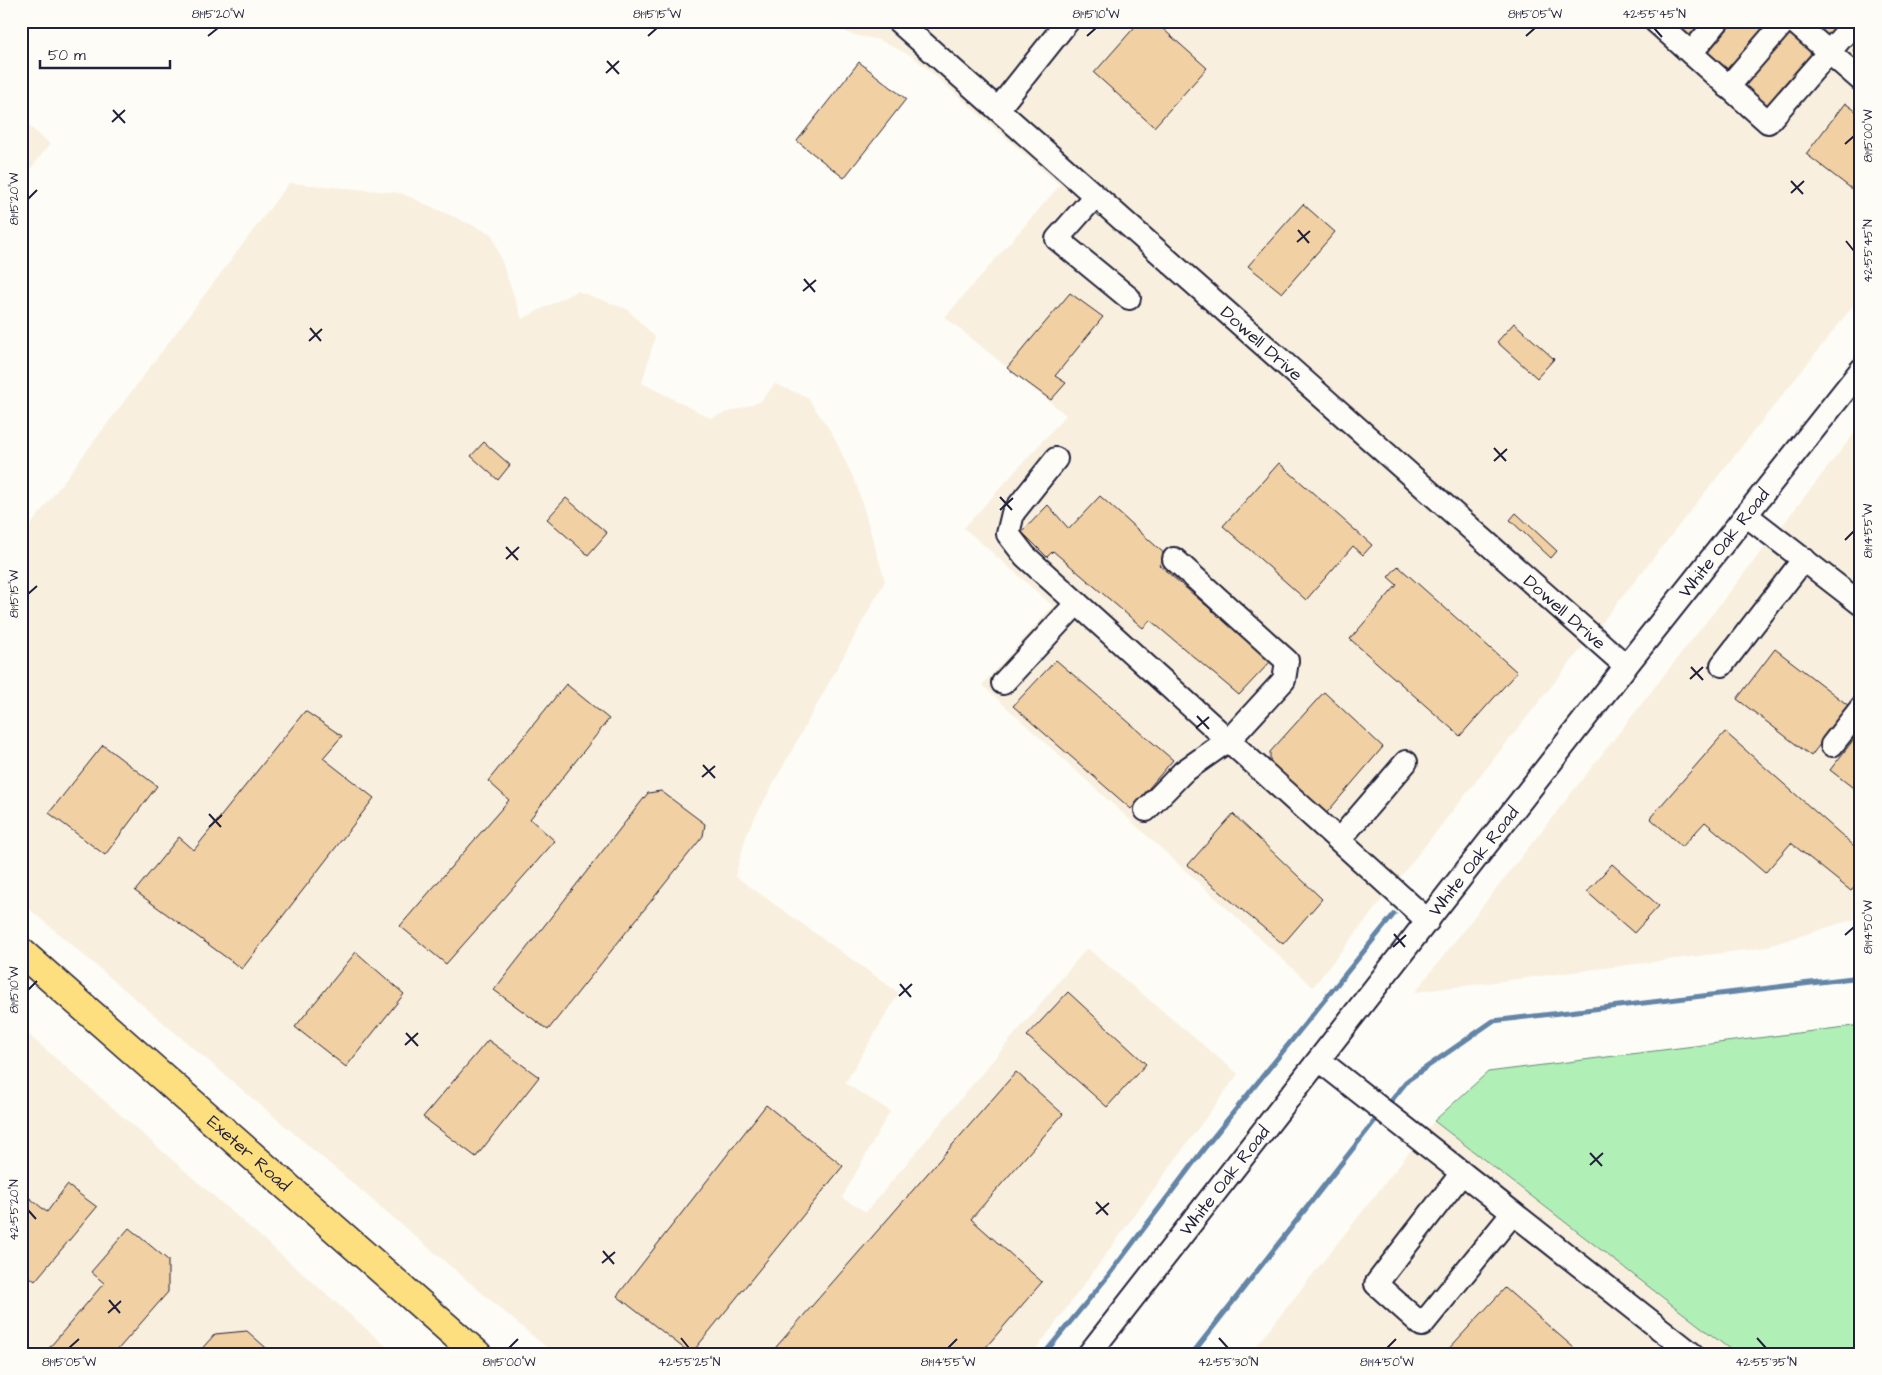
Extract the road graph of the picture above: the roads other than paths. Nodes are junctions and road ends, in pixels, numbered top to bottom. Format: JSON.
{"nodes":[{"id":1,"x":1068,"y":21,"type":"edge"},
{"id":2,"x":1655,"y":21,"type":"edge"},
{"id":3,"x":1718,"y":21,"type":"edge"},
{"id":4,"x":1785,"y":21,"type":"edge"},
{"id":5,"x":1793,"y":21,"type":"edge"},
{"id":6,"x":1856,"y":21,"type":"edge"},
{"id":7,"x":907,"y":24,"type":"edge"},
{"id":8,"x":1690,"y":53,"type":"junction"},
{"id":9,"x":1829,"y":54,"type":"junction"},
{"id":10,"x":1861,"y":80,"type":"edge"},
{"id":11,"x":1728,"y":87,"type":"junction"},
{"id":12,"x":998,"y":109,"type":"junction"},
{"id":13,"x":1095,"y":196,"type":"junction"},
{"id":14,"x":1129,"y":298,"type":"dead end"},
{"id":15,"x":1861,"y":370,"type":"edge"},
{"id":16,"x":1056,"y":458,"type":"dead end"},
{"id":17,"x":1746,"y":514,"type":"junction"},
{"id":18,"x":1174,"y":559,"type":"dead end"},
{"id":19,"x":1804,"y":559,"type":"junction"},
{"id":20,"x":1077,"y":603,"type":"junction"},
{"id":21,"x":1861,"y":604,"type":"edge"},
{"id":22,"x":1722,"y":665,"type":"dead end"},
{"id":23,"x":1626,"y":666,"type":"junction"},
{"id":24,"x":1002,"y":683,"type":"dead end"},
{"id":25,"x":1861,"y":708,"type":"edge"},
{"id":26,"x":1230,"y":739,"type":"junction"},
{"id":27,"x":1832,"y":745,"type":"dead end"},
{"id":28,"x":1406,"y":762,"type":"dead end"},
{"id":29,"x":1146,"y":810,"type":"dead end"},
{"id":30,"x":1339,"y":840,"type":"junction"},
{"id":31,"x":1428,"y":920,"type":"junction"},
{"id":32,"x":21,"y":952,"type":"edge"},
{"id":33,"x":1319,"y":1060,"type":"junction"},
{"id":34,"x":1462,"y":1173,"type":"junction"},
{"id":35,"x":1513,"y":1213,"type":"junction"},
{"id":36,"x":477,"y":1354,"type":"edge"},
{"id":37,"x":1090,"y":1354,"type":"edge"},
{"id":38,"x":1692,"y":1354,"type":"edge"}],
"edges":[{"from":1,"to":12,"type":"street"},
{"from":2,"to":8,"type":"street"},
{"from":3,"to":8,"type":"street"},
{"from":4,"to":11,"type":"street"},
{"from":5,"to":9,"type":"street"},
{"from":6,"to":9,"type":"street"},
{"from":7,"to":12,"type":"street","name":"Dowell Drive"},
{"from":8,"to":11,"type":"street"},
{"from":9,"to":10,"type":"street"},
{"from":9,"to":11,"type":"street"},
{"from":12,"to":13,"type":"street","name":"Dowell Drive"},
{"from":13,"to":14,"type":"street"},
{"from":13,"to":23,"type":"street","name":"Dowell Drive"},
{"from":15,"to":17,"type":"street","name":"White Oak Road"},
{"from":16,"to":20,"type":"street"},
{"from":17,"to":19,"type":"street"},
{"from":17,"to":23,"type":"street","name":"White Oak Road"},
{"from":18,"to":26,"type":"street"},
{"from":19,"to":21,"type":"street"},
{"from":19,"to":22,"type":"street"},
{"from":20,"to":24,"type":"street"},
{"from":20,"to":26,"type":"street"},
{"from":23,"to":31,"type":"street","name":"White Oak Road"},
{"from":25,"to":27,"type":"street"},
{"from":26,"to":29,"type":"street"},
{"from":26,"to":30,"type":"street"},
{"from":28,"to":30,"type":"street"},
{"from":30,"to":31,"type":"street"},
{"from":31,"to":33,"type":"street","name":"White Oak Road"},
{"from":32,"to":36,"type":"main road","name":"Exeter Road"},
{"from":33,"to":34,"type":"street"},
{"from":33,"to":37,"type":"street","name":"White Oak Road"},
{"from":34,"to":35,"type":"street"},
{"from":34,"to":35,"type":"street"},
{"from":35,"to":38,"type":"street"}]}
